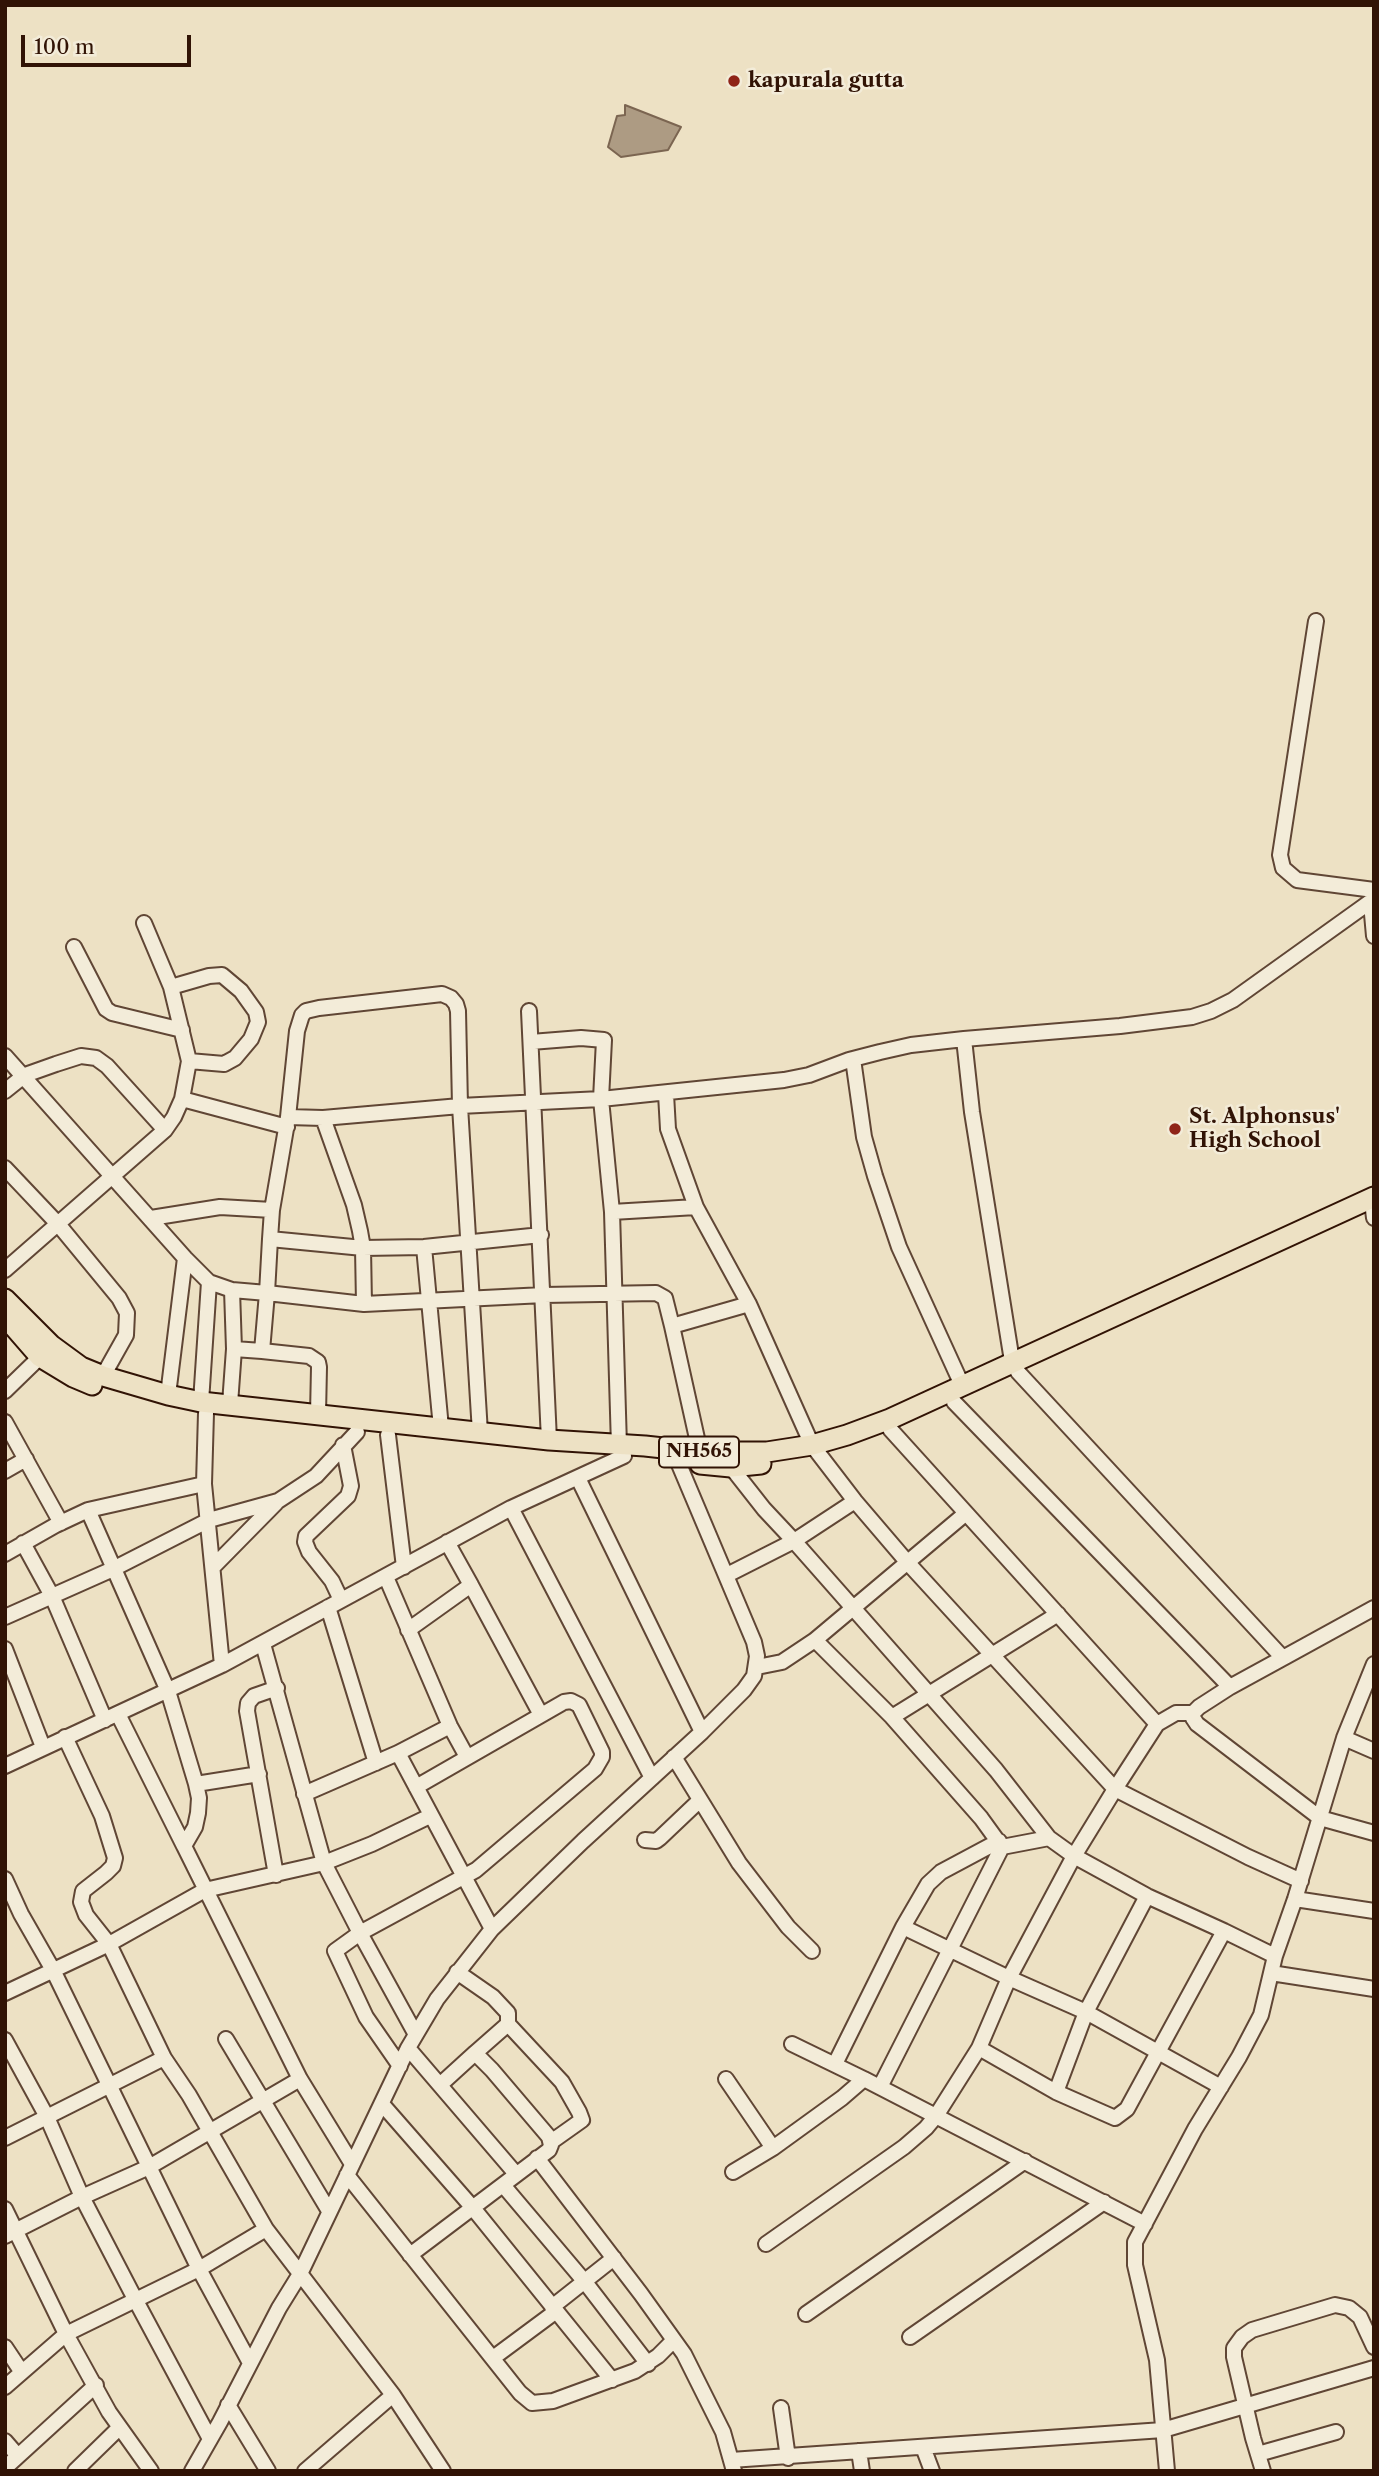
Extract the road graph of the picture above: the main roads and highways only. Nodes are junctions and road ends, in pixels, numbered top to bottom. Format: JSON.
{"nodes":[{"id":1,"x":1374,"y":1197,"type":"edge"},
{"id":2,"x":1373,"y":1209,"type":"edge"},
{"id":3,"x":5,"y":1298,"type":"edge"},
{"id":4,"x":5,"y":1317,"type":"edge"},
{"id":5,"x":1015,"y":1366,"type":"junction"},
{"id":6,"x":958,"y":1394,"type":"junction"},
{"id":7,"x":204,"y":1407,"type":"junction"},
{"id":8,"x":815,"y":1450,"type":"junction"},
{"id":9,"x":622,"y":1451,"type":"junction"}],
"edges":[{"from":1,"to":5,"type":"highway","number":"NH565"},
{"from":2,"to":5,"type":"highway","number":"NH565"},
{"from":3,"to":7,"type":"highway","number":"NH565"},
{"from":4,"to":7,"type":"highway","number":"NH565"},
{"from":5,"to":6,"type":"highway","number":"NH565"},
{"from":6,"to":8,"type":"highway","number":"NH565"},
{"from":6,"to":8,"type":"highway","number":"NH565"},
{"from":7,"to":9,"type":"highway","number":"NH565"},
{"from":7,"to":9,"type":"highway","number":"NH565"},
{"from":8,"to":9,"type":"highway","number":"NH565"},
{"from":8,"to":9,"type":"highway","number":"NH565"}]}
